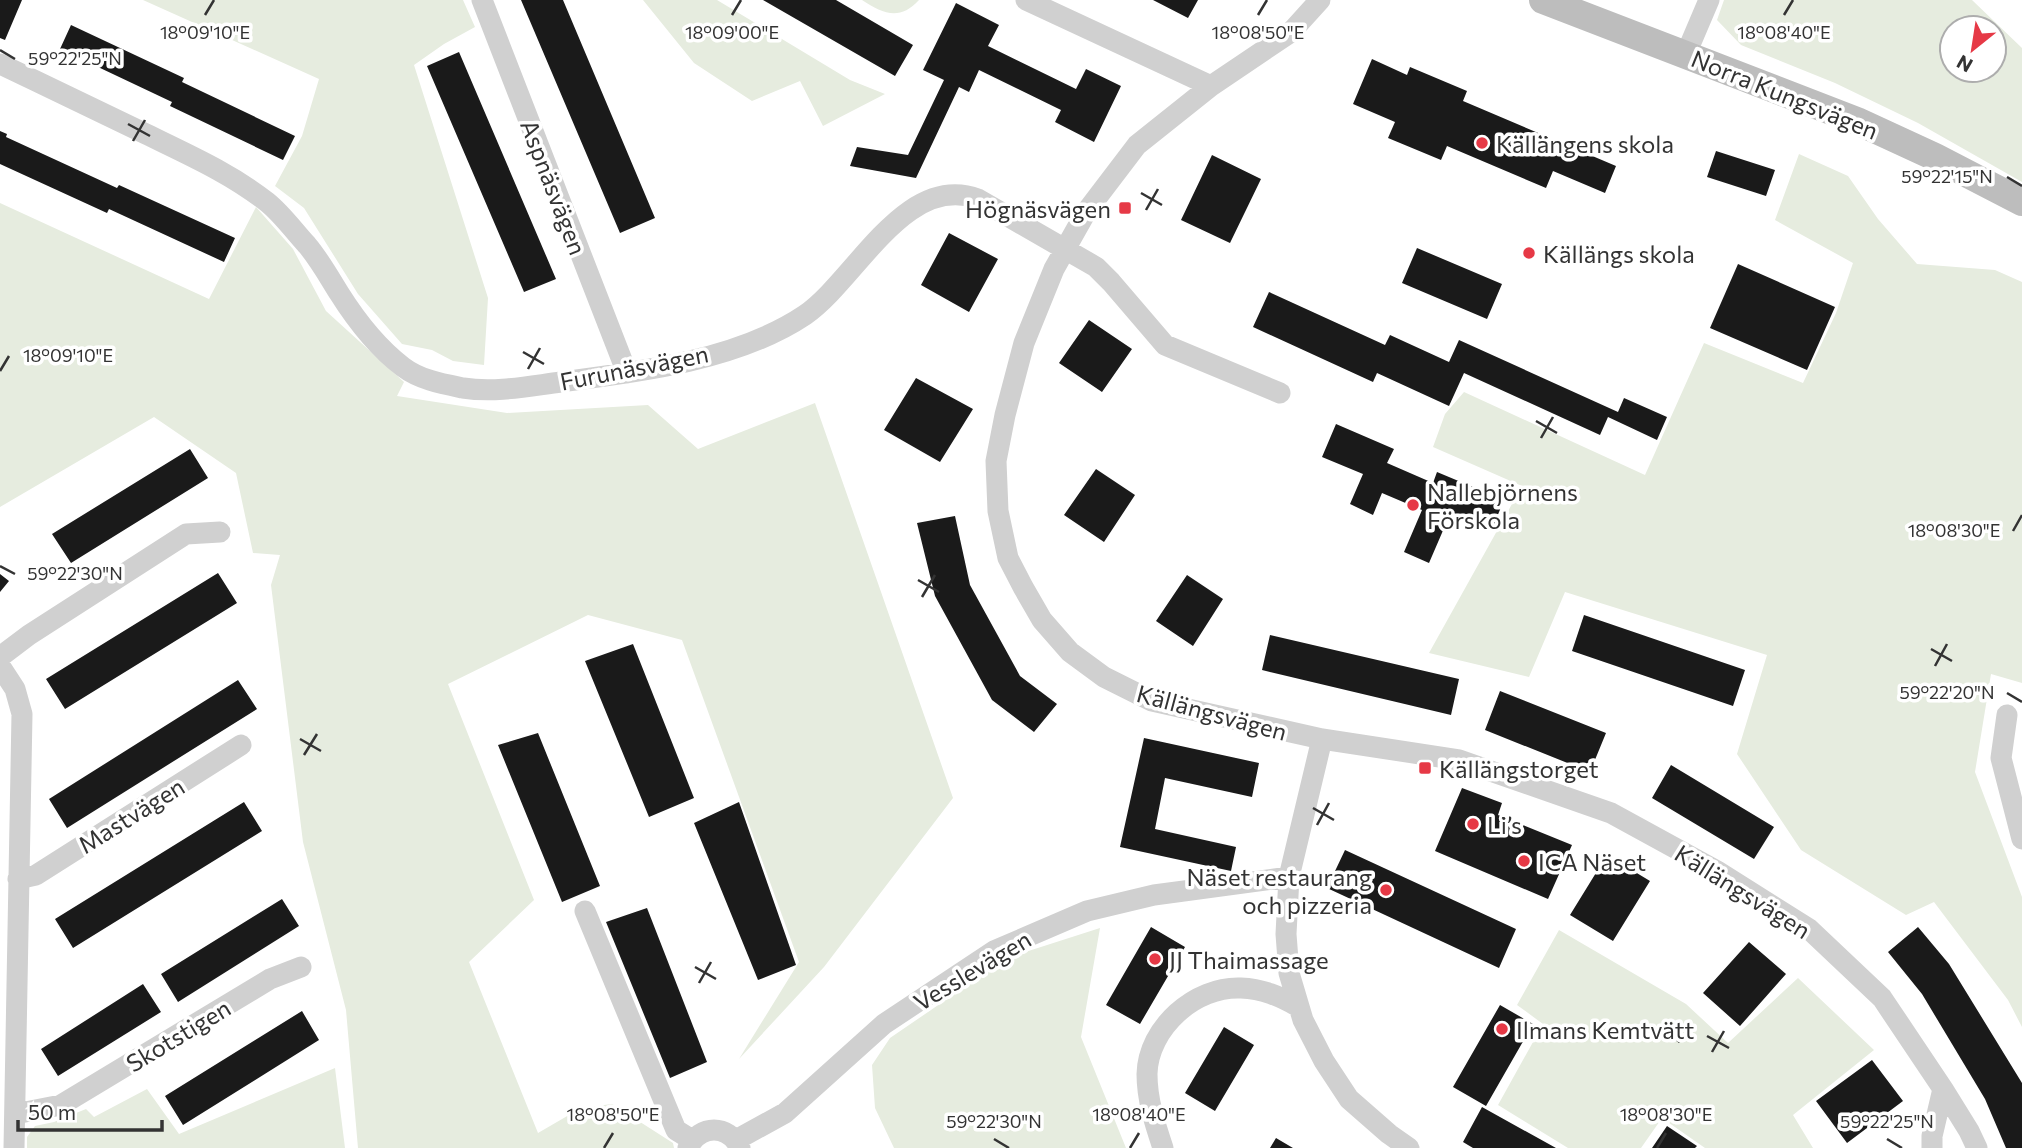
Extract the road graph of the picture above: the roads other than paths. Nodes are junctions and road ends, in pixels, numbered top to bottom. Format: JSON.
{"nodes":[{"id":1,"x":482,"y":0,"type":"edge"},
{"id":2,"x":1026,"y":0,"type":"edge"},
{"id":3,"x":1320,"y":0,"type":"edge"},
{"id":4,"x":1543,"y":0,"type":"edge"},
{"id":5,"x":1709,"y":0,"type":"edge"},
{"id":6,"x":1686,"y":54,"type":"junction"},
{"id":7,"x":0,"y":64,"type":"edge"},
{"id":8,"x":1211,"y":86,"type":"junction"},
{"id":9,"x":2022,"y":202,"type":"edge"},
{"id":10,"x":1064,"y":249,"type":"junction"},
{"id":11,"x":627,"y":373,"type":"junction"},
{"id":12,"x":1280,"y":393,"type":"dead end"},
{"id":13,"x":220,"y":532,"type":"dead end"},
{"id":14,"x":0,"y":657,"type":"edge"},
{"id":15,"x":0,"y":666,"type":"edge"},
{"id":16,"x":2007,"y":715,"type":"dead end"},
{"id":17,"x":1322,"y":739,"type":"junction"},
{"id":18,"x":241,"y":745,"type":"dead end"},
{"id":19,"x":2022,"y":839,"type":"edge"},
{"id":20,"x":1289,"y":877,"type":"junction"},
{"id":21,"x":18,"y":879,"type":"junction"},
{"id":22,"x":585,"y":911,"type":"dead end"},
{"id":23,"x":301,"y":967,"type":"dead end"},
{"id":24,"x":1297,"y":1006,"type":"junction"},
{"id":25,"x":1943,"y":1089,"type":"junction"},
{"id":26,"x":15,"y":1114,"type":"junction"},
{"id":27,"x":690,"y":1144,"type":"edge"},
{"id":28,"x":738,"y":1144,"type":"edge"},
{"id":29,"x":14,"y":1148,"type":"edge"},
{"id":30,"x":1163,"y":1148,"type":"edge"},
{"id":31,"x":1409,"y":1148,"type":"edge"},
{"id":32,"x":1932,"y":1148,"type":"edge"},
{"id":33,"x":1977,"y":1148,"type":"edge"}],
"edges":[{"from":1,"to":11,"type":"street","name":"Aspnäsvägen"},
{"from":2,"to":8,"type":"street"},
{"from":3,"to":8,"type":"street","name":"Källängsvägen"},
{"from":4,"to":6,"type":"main road","name":"Norra Kungsvägen"},
{"from":5,"to":6,"type":"street"},
{"from":6,"to":9,"type":"main road","name":"Norra Kungsvägen"},
{"from":7,"to":11,"type":"street","name":"Furunäsvägen"},
{"from":8,"to":10,"type":"street","name":"Källängsvägen"},
{"from":10,"to":11,"type":"street","name":"Furunäsvägen"},
{"from":10,"to":12,"type":"street","name":"Furunäsvägen"},
{"from":10,"to":17,"type":"street","name":"Källängsvägen"},
{"from":13,"to":14,"type":"street"},
{"from":15,"to":21,"type":"street"},
{"from":16,"to":19,"type":"street"},
{"from":17,"to":20,"type":"street","name":"Källängsvägen"},
{"from":17,"to":25,"type":"street","name":"Källängsvägen"},
{"from":18,"to":21,"type":"street","name":"Mastvägen"},
{"from":20,"to":24,"type":"street","name":"Källängsvägen"},
{"from":20,"to":28,"type":"street","name":"Vesslevägen"},
{"from":21,"to":26,"type":"street"},
{"from":22,"to":27,"type":"street","name":"Vesslevägen"},
{"from":23,"to":26,"type":"street","name":"Skotstigen"},
{"from":24,"to":30,"type":"street"},
{"from":24,"to":31,"type":"street","name":"Källängsvägen"},
{"from":25,"to":32,"type":"street"},
{"from":25,"to":33,"type":"street","name":"Källängsvägen"},
{"from":26,"to":29,"type":"street"},
{"from":27,"to":28,"type":"street","name":"Vesslevägen"}]}
